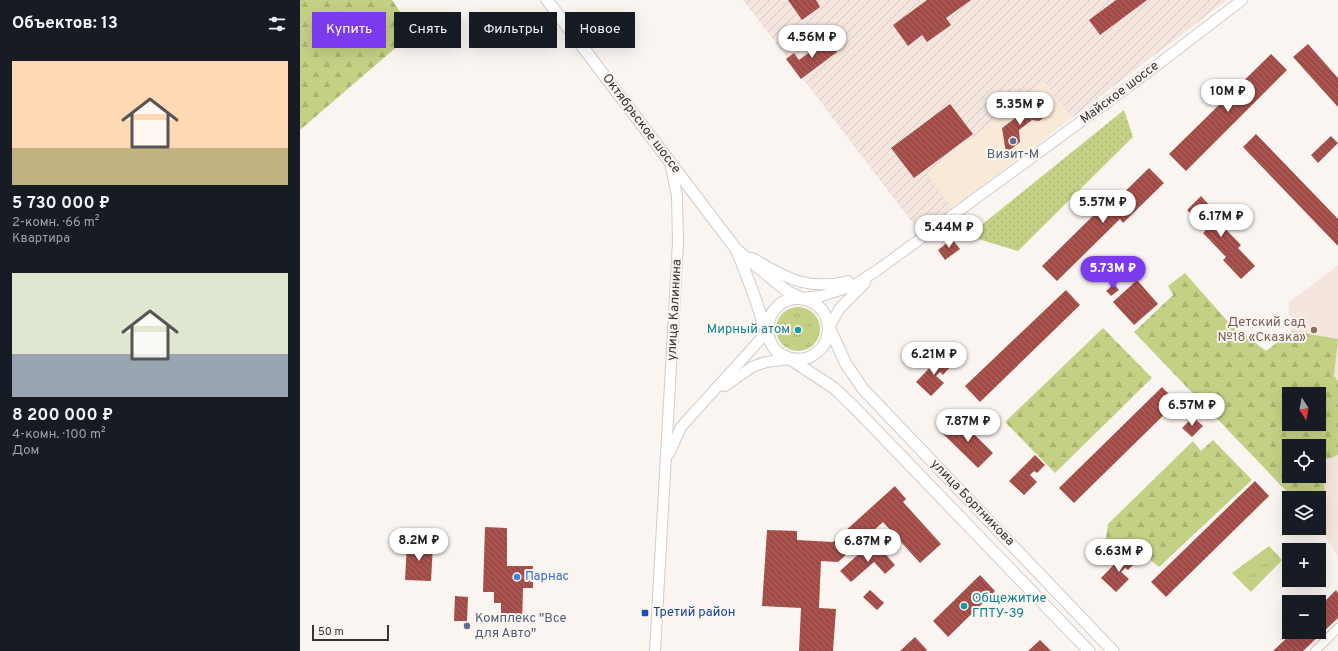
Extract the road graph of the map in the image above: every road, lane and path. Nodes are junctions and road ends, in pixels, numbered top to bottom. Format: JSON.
{"nodes":[{"id":1,"x":546,"y":0,"type":"edge"},
{"id":2,"x":1242,"y":0,"type":"edge"},
{"id":3,"x":670,"y":162,"type":"junction"},
{"id":4,"x":736,"y":249,"type":"junction"},
{"id":5,"x":879,"y":269,"type":"junction"},
{"id":6,"x":802,"y":298,"type":"junction"},
{"id":7,"x":829,"y":327,"type":"junction"},
{"id":8,"x":767,"y":332,"type":"junction"},
{"id":9,"x":790,"y":359,"type":"junction"},
{"id":10,"x":709,"y":397,"type":"junction"},
{"id":11,"x":667,"y":459,"type":"junction"},
{"id":12,"x":1338,"y":628,"type":"edge"},
{"id":13,"x":656,"y":651,"type":"edge"},
{"id":14,"x":1089,"y":651,"type":"edge"},
{"id":15,"x":1113,"y":651,"type":"edge"},
{"id":16,"x":1315,"y":651,"type":"edge"}],
"edges":[{"from":1,"to":3,"type":"main road","name":"Октябрьское шоссе"},
{"from":2,"to":5,"type":"street","name":"Майское шоссе"},
{"from":3,"to":4,"type":"main road","name":"Октябрьское шоссе"},
{"from":3,"to":11,"type":"street","name":"улица Калинина"},
{"from":4,"to":5,"type":"street","name":"Майское шоссе"},
{"from":4,"to":6,"type":"main road","name":"Октябрьское шоссе"},
{"from":4,"to":8,"type":"main road","name":"Октябрьское шоссе"},
{"from":5,"to":6,"type":"street","name":"Майское шоссе"},
{"from":5,"to":7,"type":"street","name":"Майское шоссе"},
{"from":6,"to":7,"type":"main road"},
{"from":6,"to":8,"type":"main road"},
{"from":7,"to":9,"type":"main road"},
{"from":7,"to":15,"type":"main road","name":"улица Бортникова"},
{"from":8,"to":9,"type":"main road"},
{"from":8,"to":10,"type":"street","name":"улица Калинина"},
{"from":9,"to":10,"type":"street","name":"улица Калинина"},
{"from":9,"to":14,"type":"main road","name":"улица Бортникова"},
{"from":10,"to":11,"type":"street","name":"улица Калинина"},
{"from":11,"to":13,"type":"street","name":"улица Калинина"},
{"from":12,"to":16,"type":"street"}]}
